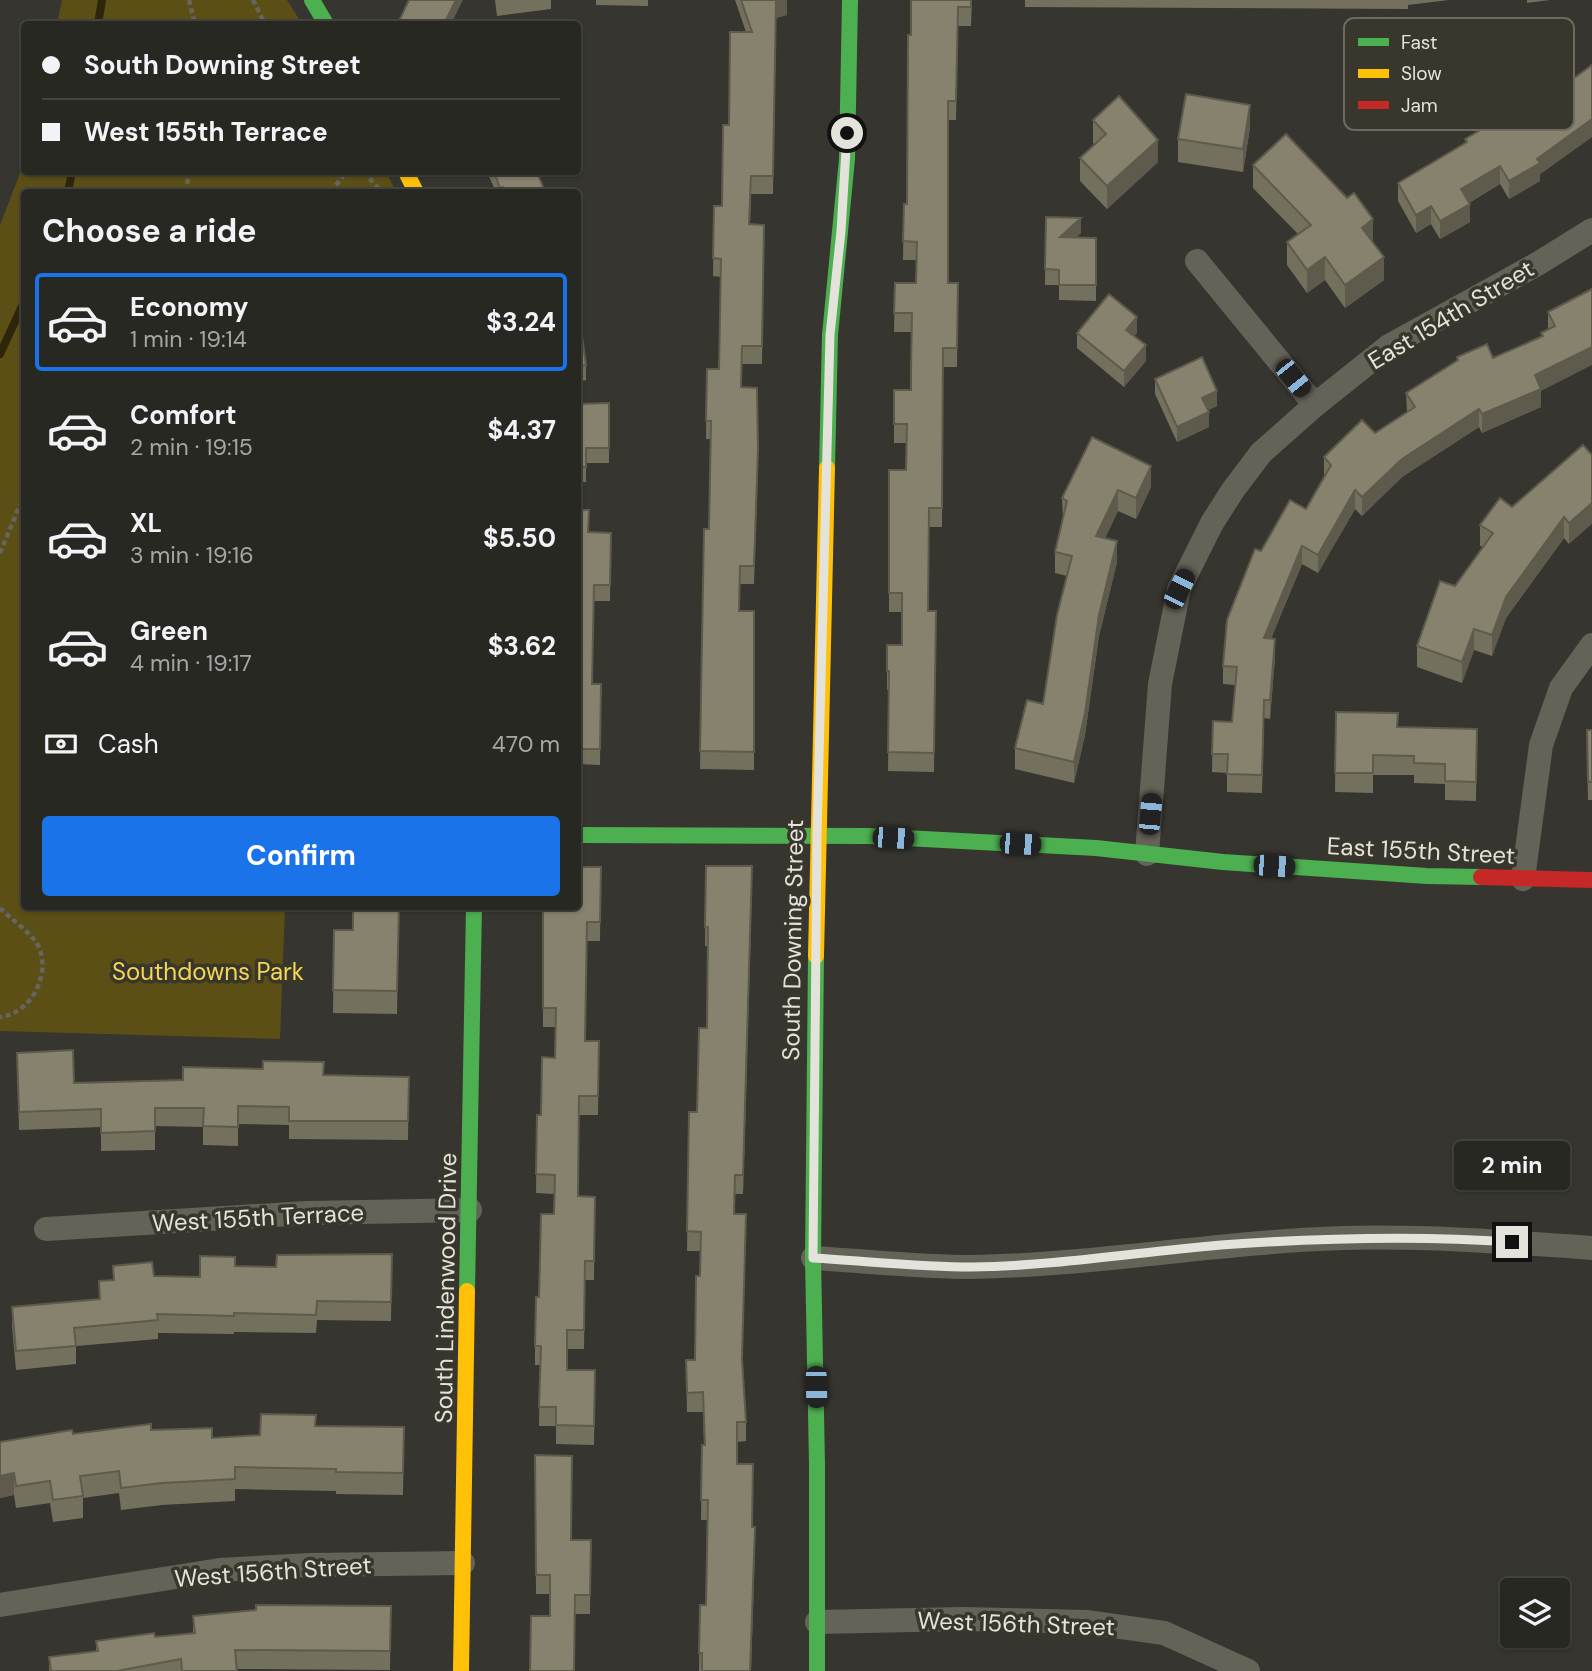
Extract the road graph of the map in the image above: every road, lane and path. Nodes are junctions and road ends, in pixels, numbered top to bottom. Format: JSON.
{"nodes":[{"id":1,"x":189,"y":0,"type":"edge"},
{"id":2,"x":253,"y":0,"type":"edge"},
{"id":3,"x":312,"y":0,"type":"edge"},
{"id":4,"x":850,"y":0,"type":"edge"},
{"id":5,"x":194,"y":21,"type":"edge"},
{"id":6,"x":264,"y":21,"type":"edge"},
{"id":7,"x":324,"y":21,"type":"edge"},
{"id":8,"x":367,"y":175,"type":"edge"},
{"id":9,"x":379,"y":189,"type":"edge"},
{"id":10,"x":1592,"y":230,"type":"edge"},
{"id":11,"x":1197,"y":261,"type":"dead end"},
{"id":12,"x":1315,"y":405,"type":"junction"},
{"id":13,"x":21,"y":505,"type":"edge"},
{"id":14,"x":0,"y":553,"type":"edge"},
{"id":15,"x":1592,"y":645,"type":"edge"},
{"id":16,"x":581,"y":835,"type":"edge"},
{"id":17,"x":817,"y":835,"type":"junction"},
{"id":18,"x":1147,"y":854,"type":"junction"},
{"id":19,"x":1523,"y":879,"type":"junction"},
{"id":20,"x":1592,"y":880,"type":"edge"},
{"id":21,"x":0,"y":908,"type":"edge"},
{"id":22,"x":474,"y":910,"type":"edge"},
{"id":23,"x":0,"y":1017,"type":"edge"},
{"id":24,"x":470,"y":1210,"type":"junction"},
{"id":25,"x":46,"y":1229,"type":"dead end"},
{"id":26,"x":1592,"y":1248,"type":"edge"},
{"id":27,"x":813,"y":1258,"type":"junction"},
{"id":28,"x":463,"y":1563,"type":"junction"},
{"id":29,"x":0,"y":1605,"type":"edge"},
{"id":30,"x":817,"y":1622,"type":"junction"},
{"id":31,"x":461,"y":1671,"type":"edge"},
{"id":32,"x":817,"y":1671,"type":"edge"},
{"id":33,"x":1248,"y":1671,"type":"edge"}],
"edges":[{"from":1,"to":5,"type":"path"},
{"from":2,"to":6,"type":"path"},
{"from":3,"to":7,"type":"street"},
{"from":4,"to":17,"type":"street","name":"South Downing Street"},
{"from":8,"to":9,"type":"path"},
{"from":10,"to":12,"type":"street","name":"East 154th Street"},
{"from":11,"to":12,"type":"street"},
{"from":12,"to":18,"type":"street","name":"East 154th Street"},
{"from":13,"to":14,"type":"path"},
{"from":15,"to":19,"type":"street"},
{"from":16,"to":17,"type":"street","name":"East 155th Street"},
{"from":17,"to":18,"type":"street","name":"East 155th Street"},
{"from":17,"to":27,"type":"street","name":"South Downing Street"},
{"from":18,"to":19,"type":"street","name":"East 155th Street"},
{"from":19,"to":20,"type":"street","name":"East 155th Street"},
{"from":21,"to":23,"type":"path"},
{"from":22,"to":24,"type":"street","name":"South Lindenwood Drive"},
{"from":24,"to":25,"type":"street","name":"West 155th Terrace"},
{"from":24,"to":28,"type":"street","name":"South Lindenwood Drive"},
{"from":26,"to":27,"type":"street"},
{"from":27,"to":30,"type":"street","name":"South Downing Street"},
{"from":28,"to":29,"type":"street","name":"West 156th Street"},
{"from":28,"to":31,"type":"street","name":"South Lindenwood Drive"},
{"from":30,"to":32,"type":"street","name":"South Downing Street"},
{"from":30,"to":33,"type":"street","name":"West 156th Street"}]}
